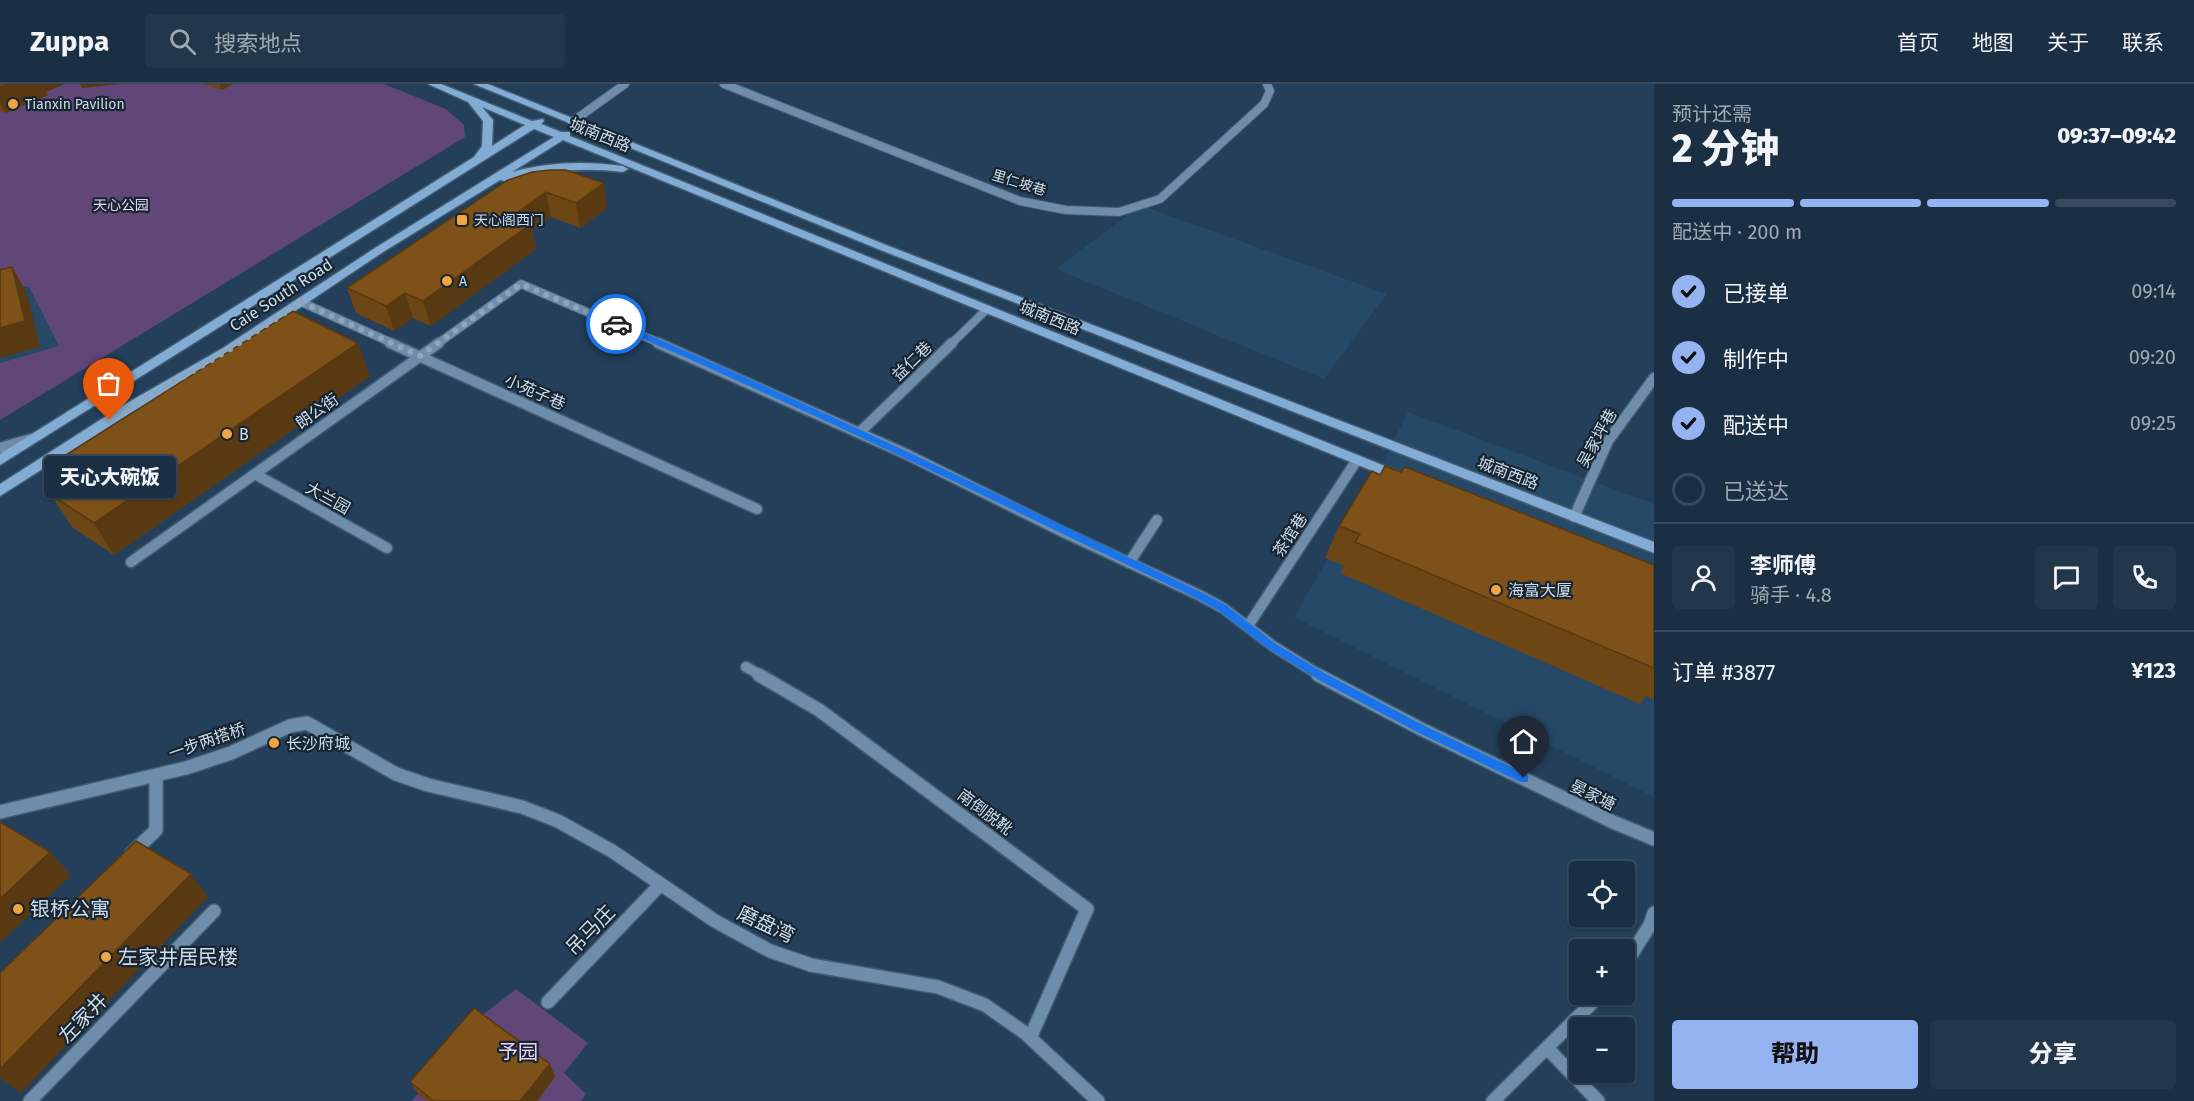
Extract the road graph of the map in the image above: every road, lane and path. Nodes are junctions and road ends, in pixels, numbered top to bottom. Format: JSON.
{"nodes":[{"id":1,"x":433,"y":84,"type":"edge"},
{"id":2,"x":479,"y":84,"type":"edge"},
{"id":3,"x":625,"y":84,"type":"edge"},
{"id":4,"x":724,"y":84,"type":"edge"},
{"id":5,"x":1267,"y":84,"type":"edge"},
{"id":6,"x":463,"y":96,"type":"junction"},
{"id":7,"x":552,"y":113,"type":"junction"},
{"id":8,"x":576,"y":123,"type":"junction"},
{"id":9,"x":533,"y":125,"type":"junction"},
{"id":10,"x":560,"y":137,"type":"junction"},
{"id":11,"x":476,"y":160,"type":"junction"},
{"id":12,"x":647,"y":172,"type":"junction"},
{"id":13,"x":484,"y":184,"type":"junction"},
{"id":14,"x":521,"y":284,"type":"joint"},
{"id":15,"x":301,"y":302,"type":"junction"},
{"id":16,"x":986,"y":310,"type":"junction"},
{"id":17,"x":420,"y":356,"type":"junction"},
{"id":18,"x":1654,"y":378,"type":"edge"},
{"id":19,"x":859,"y":433,"type":"junction"},
{"id":20,"x":36,"y":437,"type":"junction"},
{"id":21,"x":0,"y":448,"type":"edge"},
{"id":22,"x":0,"y":460,"type":"edge"},
{"id":23,"x":1357,"y":460,"type":"junction"},
{"id":24,"x":255,"y":474,"type":"junction"},
{"id":25,"x":1410,"y":482,"type":"edge"},
{"id":26,"x":0,"y":491,"type":"edge"},
{"id":27,"x":757,"y":509,"type":"dead end"},
{"id":28,"x":1574,"y":517,"type":"junction"},
{"id":29,"x":1157,"y":520,"type":"dead end"},
{"id":30,"x":387,"y":548,"type":"dead end"},
{"id":31,"x":1654,"y":548,"type":"edge"},
{"id":32,"x":131,"y":562,"type":"dead end"},
{"id":33,"x":1129,"y":563,"type":"junction"},
{"id":34,"x":1248,"y":626,"type":"junction"},
{"id":35,"x":746,"y":667,"type":"dead end"},
{"id":36,"x":156,"y":775,"type":"junction"},
{"id":37,"x":411,"y":779,"type":"joint"},
{"id":38,"x":0,"y":812,"type":"edge"},
{"id":39,"x":1654,"y":839,"type":"edge"},
{"id":40,"x":123,"y":862,"type":"edge"},
{"id":41,"x":660,"y":885,"type":"junction"},
{"id":42,"x":214,"y":911,"type":"dead end"},
{"id":43,"x":1654,"y":913,"type":"edge"},
{"id":44,"x":1635,"y":949,"type":"edge"},
{"id":45,"x":548,"y":1002,"type":"dead end"},
{"id":46,"x":1590,"y":1005,"type":"edge"},
{"id":47,"x":1031,"y":1036,"type":"junction"},
{"id":48,"x":1547,"y":1048,"type":"junction"},
{"id":49,"x":30,"y":1101,"type":"edge"},
{"id":50,"x":1098,"y":1101,"type":"edge"},
{"id":51,"x":1493,"y":1101,"type":"edge"},
{"id":52,"x":1598,"y":1101,"type":"edge"}],
"edges":[{"from":1,"to":6,"type":"main road","name":"城南西路"},
{"from":2,"to":7,"type":"main road","name":"城南西路"},
{"from":3,"to":8,"type":"street"},
{"from":4,"to":5,"type":"street","name":"里仁坡巷"},
{"from":6,"to":9,"type":"main road","name":"城南西路"},
{"from":6,"to":11,"type":"main road"},
{"from":7,"to":8,"type":"main road","name":"城南西路"},
{"from":7,"to":9,"type":"main road","name":"Caie South Road"},
{"from":8,"to":10,"type":"main road","name":"Caie South Road"},
{"from":8,"to":28,"type":"main road","name":"城南西路"},
{"from":9,"to":10,"type":"main road","name":"城南西路"},
{"from":9,"to":11,"type":"main road","name":"Caie South Road"},
{"from":10,"to":12,"type":"main road","name":"城南西路"},
{"from":10,"to":13,"type":"main road","name":"Caie South Road"},
{"from":11,"to":20,"type":"main road","name":"Caie South Road"},
{"from":12,"to":13,"type":"main road"},
{"from":12,"to":16,"type":"main road","name":"城南西路"},
{"from":13,"to":15,"type":"main road","name":"Caie South Road"},
{"from":14,"to":17,"type":"street","name":"朗公街"},
{"from":14,"to":19,"type":"street","name":"晏家塘"},
{"from":15,"to":17,"type":"street","name":"小苑子巷"},
{"from":15,"to":26,"type":"main road","name":"Caie South Road"},
{"from":16,"to":19,"type":"street","name":"益仁巷"},
{"from":16,"to":23,"type":"main road","name":"城南西路"},
{"from":17,"to":24,"type":"street","name":"朗公街"},
{"from":17,"to":27,"type":"street","name":"小苑子巷"},
{"from":18,"to":28,"type":"street","name":"吴家坪巷"},
{"from":19,"to":33,"type":"street","name":"晏家塘"},
{"from":20,"to":21,"type":"street"},
{"from":20,"to":22,"type":"main road","name":"Caie South Road"},
{"from":23,"to":25,"type":"main road","name":"城南西路"},
{"from":23,"to":34,"type":"street","name":"茶馆巷"},
{"from":24,"to":30,"type":"street","name":"大兰园"},
{"from":24,"to":32,"type":"street","name":"朗公街"},
{"from":28,"to":31,"type":"main road","name":"城南西路"},
{"from":29,"to":33,"type":"street"},
{"from":33,"to":34,"type":"street","name":"晏家塘"},
{"from":34,"to":39,"type":"street","name":"晏家塘"},
{"from":35,"to":47,"type":"street","name":"南倒脱靴"},
{"from":36,"to":37,"type":"street","name":"一步两搭桥"},
{"from":36,"to":38,"type":"street","name":"一步两搭桥"},
{"from":36,"to":40,"type":"street"},
{"from":37,"to":41,"type":"street","name":"磨盘湾"},
{"from":41,"to":45,"type":"street","name":"吊马庄"},
{"from":41,"to":47,"type":"street","name":"磨盘湾"},
{"from":42,"to":49,"type":"street","name":"左家井"},
{"from":43,"to":44,"type":"street"},
{"from":46,"to":48,"type":"street"},
{"from":47,"to":50,"type":"street","name":"磨盘湾"},
{"from":48,"to":51,"type":"street"},
{"from":48,"to":52,"type":"street"}]}
